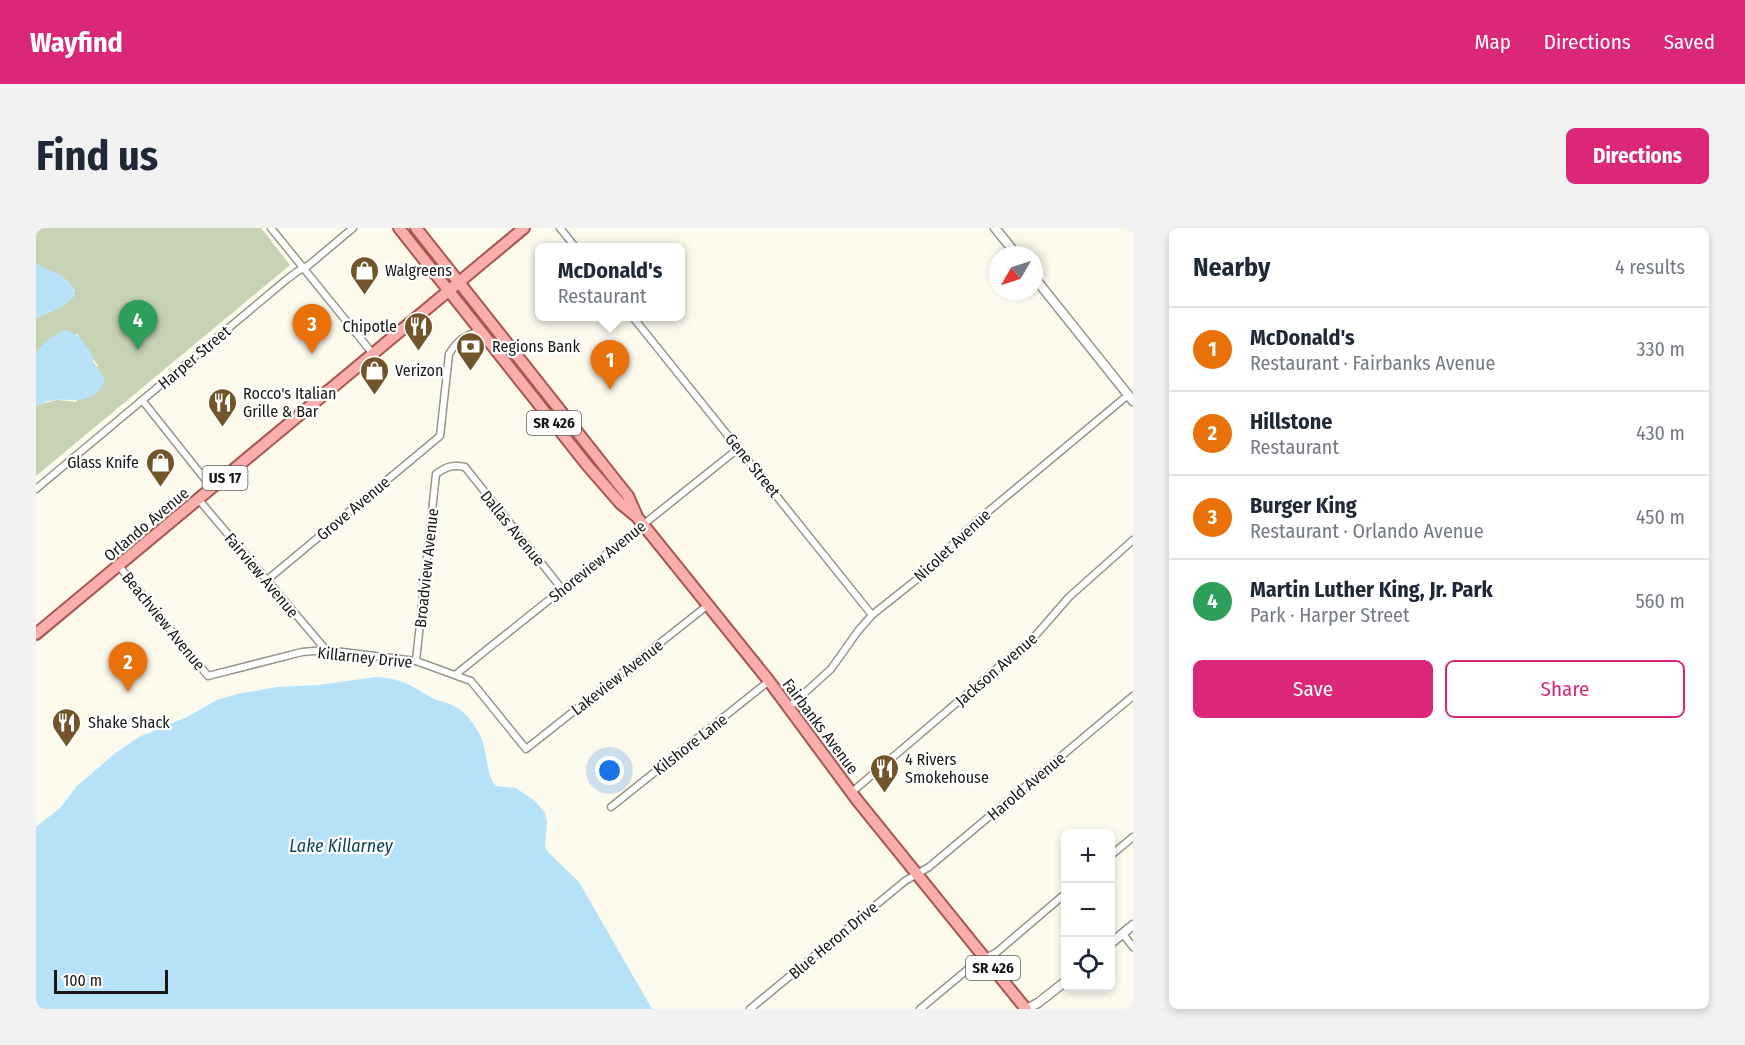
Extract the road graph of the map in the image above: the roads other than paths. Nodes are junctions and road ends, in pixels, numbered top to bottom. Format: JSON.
{"nodes":[{"id":1,"x":271,"y":228,"type":"edge"},
{"id":2,"x":353,"y":228,"type":"edge"},
{"id":3,"x":399,"y":228,"type":"edge"},
{"id":4,"x":416,"y":228,"type":"edge"},
{"id":5,"x":524,"y":228,"type":"edge"},
{"id":6,"x":560,"y":228,"type":"edge"},
{"id":7,"x":995,"y":228,"type":"edge"},
{"id":8,"x":572,"y":243,"type":"edge"},
{"id":9,"x":1010,"y":246,"type":"edge"},
{"id":10,"x":303,"y":268,"type":"junction"},
{"id":11,"x":458,"y":282,"type":"junction"},
{"id":12,"x":1043,"y":288,"type":"edge"},
{"id":13,"x":448,"y":290,"type":"junction"},
{"id":14,"x":636,"y":321,"type":"edge"},
{"id":15,"x":481,"y":332,"type":"junction"},
{"id":16,"x":373,"y":354,"type":"junction"},
{"id":17,"x":1131,"y":398,"type":"edge"},
{"id":18,"x":142,"y":400,"type":"junction"},
{"id":19,"x":739,"y":448,"type":"junction"},
{"id":20,"x":436,"y":474,"type":"joint"},
{"id":21,"x":213,"y":488,"type":"junction"},
{"id":22,"x":36,"y":489,"type":"edge"},
{"id":23,"x":198,"y":500,"type":"junction"},
{"id":24,"x":640,"y":520,"type":"junction"},
{"id":25,"x":1133,"y":540,"type":"edge"},
{"id":26,"x":119,"y":566,"type":"junction"},
{"id":27,"x":267,"y":580,"type":"junction"},
{"id":28,"x":562,"y":589,"type":"junction"},
{"id":29,"x":708,"y":605,"type":"junction"},
{"id":30,"x":872,"y":615,"type":"junction"},
{"id":31,"x":36,"y":634,"type":"edge"},
{"id":32,"x":326,"y":650,"type":"junction"},
{"id":33,"x":416,"y":661,"type":"junction"},
{"id":34,"x":208,"y":675,"type":"joint"},
{"id":35,"x":455,"y":675,"type":"junction"},
{"id":36,"x":769,"y":681,"type":"junction"},
{"id":37,"x":1133,"y":696,"type":"edge"},
{"id":38,"x":789,"y":706,"type":"junction"},
{"id":39,"x":526,"y":749,"type":"joint"},
{"id":40,"x":852,"y":792,"type":"junction"},
{"id":41,"x":611,"y":807,"type":"dead end"},
{"id":42,"x":1133,"y":837,"type":"edge"},
{"id":43,"x":1115,"y":852,"type":"edge"},
{"id":44,"x":917,"y":874,"type":"junction"},
{"id":45,"x":1061,"y":896,"type":"edge"},
{"id":46,"x":1133,"y":925,"type":"edge"},
{"id":47,"x":1123,"y":934,"type":"junction"},
{"id":48,"x":1115,"y":940,"type":"edge"},
{"id":49,"x":1133,"y":947,"type":"edge"},
{"id":50,"x":985,"y":958,"type":"junction"},
{"id":51,"x":1061,"y":984,"type":"edge"},
{"id":52,"x":750,"y":1009,"type":"edge"},
{"id":53,"x":920,"y":1009,"type":"edge"},
{"id":54,"x":1026,"y":1009,"type":"edge"}],
"edges":[{"from":1,"to":10,"type":"street"},
{"from":2,"to":10,"type":"street","name":"Harper Street"},
{"from":3,"to":13,"type":"main road","name":"Fairbanks Avenue","number":"SR 426"},
{"from":4,"to":11,"type":"main road","name":"Fairbanks Avenue","number":"SR 426"},
{"from":5,"to":11,"type":"main road","name":"Orlando Avenue","number":"US 17"},
{"from":6,"to":8,"type":"street"},
{"from":7,"to":9,"type":"street"},
{"from":10,"to":16,"type":"street"},
{"from":10,"to":18,"type":"street","name":"Harper Street"},
{"from":11,"to":13,"type":"main road","name":"Orlando Avenue","number":"US 17"},
{"from":11,"to":24,"type":"main road","name":"Fairbanks Avenue","number":"SR 426"},
{"from":12,"to":17,"type":"street"},
{"from":13,"to":15,"type":"main road","name":"Fairbanks Avenue","number":"SR 426"},
{"from":13,"to":16,"type":"main road","name":"Orlando Avenue","number":"US 17"},
{"from":14,"to":19,"type":"street","name":"Gene Street"},
{"from":15,"to":24,"type":"main road","name":"Fairbanks Avenue","number":"SR 426"},
{"from":15,"to":27,"type":"street","name":"Grove Avenue"},
{"from":16,"to":21,"type":"main road","name":"Orlando Avenue","number":"US 17"},
{"from":17,"to":30,"type":"street","name":"Nicolet Avenue"},
{"from":18,"to":21,"type":"street"},
{"from":18,"to":22,"type":"street","name":"Harper Street"},
{"from":19,"to":24,"type":"street","name":"Shoreview Avenue"},
{"from":19,"to":30,"type":"street","name":"Gene Street"},
{"from":20,"to":28,"type":"street","name":"Dallas Avenue"},
{"from":20,"to":33,"type":"street","name":"Broadview Avenue"},
{"from":21,"to":23,"type":"main road","name":"Orlando Avenue","number":"US 17"},
{"from":23,"to":26,"type":"main road","name":"Orlando Avenue","number":"US 17"},
{"from":23,"to":27,"type":"street","name":"Fairview Avenue"},
{"from":24,"to":28,"type":"street","name":"Shoreview Avenue"},
{"from":24,"to":29,"type":"main road","name":"Fairbanks Avenue","number":"SR 426"},
{"from":25,"to":40,"type":"street","name":"Jackson Avenue"},
{"from":26,"to":31,"type":"main road","name":"Orlando Avenue","number":"US 17"},
{"from":26,"to":34,"type":"street","name":"Beachview Avenue"},
{"from":27,"to":32,"type":"street","name":"Fairview Avenue"},
{"from":28,"to":35,"type":"street","name":"Shoreview Avenue"},
{"from":29,"to":36,"type":"main road","name":"Fairbanks Avenue","number":"SR 426"},
{"from":29,"to":39,"type":"street","name":"Lakeview Avenue"},
{"from":30,"to":38,"type":"street","name":"Nicolet Avenue"},
{"from":32,"to":33,"type":"street","name":"Killarney Drive"},
{"from":32,"to":34,"type":"street","name":"Killarney Drive"},
{"from":33,"to":35,"type":"street","name":"Killarney Drive"},
{"from":35,"to":39,"type":"street","name":"Killarney Drive"},
{"from":36,"to":38,"type":"main road","name":"Fairbanks Avenue","number":"SR 426"},
{"from":36,"to":41,"type":"street","name":"Kilshore Lane"},
{"from":37,"to":44,"type":"street","name":"Harold Avenue"},
{"from":38,"to":40,"type":"main road","name":"Fairbanks Avenue","number":"SR 426"},
{"from":40,"to":44,"type":"main road","name":"Fairbanks Avenue","number":"SR 426"},
{"from":42,"to":43,"type":"street"},
{"from":44,"to":50,"type":"main road","name":"Fairbanks Avenue","number":"SR 426"},
{"from":44,"to":52,"type":"street","name":"Blue Heron Drive"},
{"from":45,"to":50,"type":"street"},
{"from":46,"to":47,"type":"street"},
{"from":47,"to":48,"type":"street"},
{"from":47,"to":49,"type":"street"},
{"from":50,"to":53,"type":"street"},
{"from":50,"to":54,"type":"main road","name":"Fairbanks Avenue","number":"SR 426"},
{"from":51,"to":54,"type":"street"}]}
